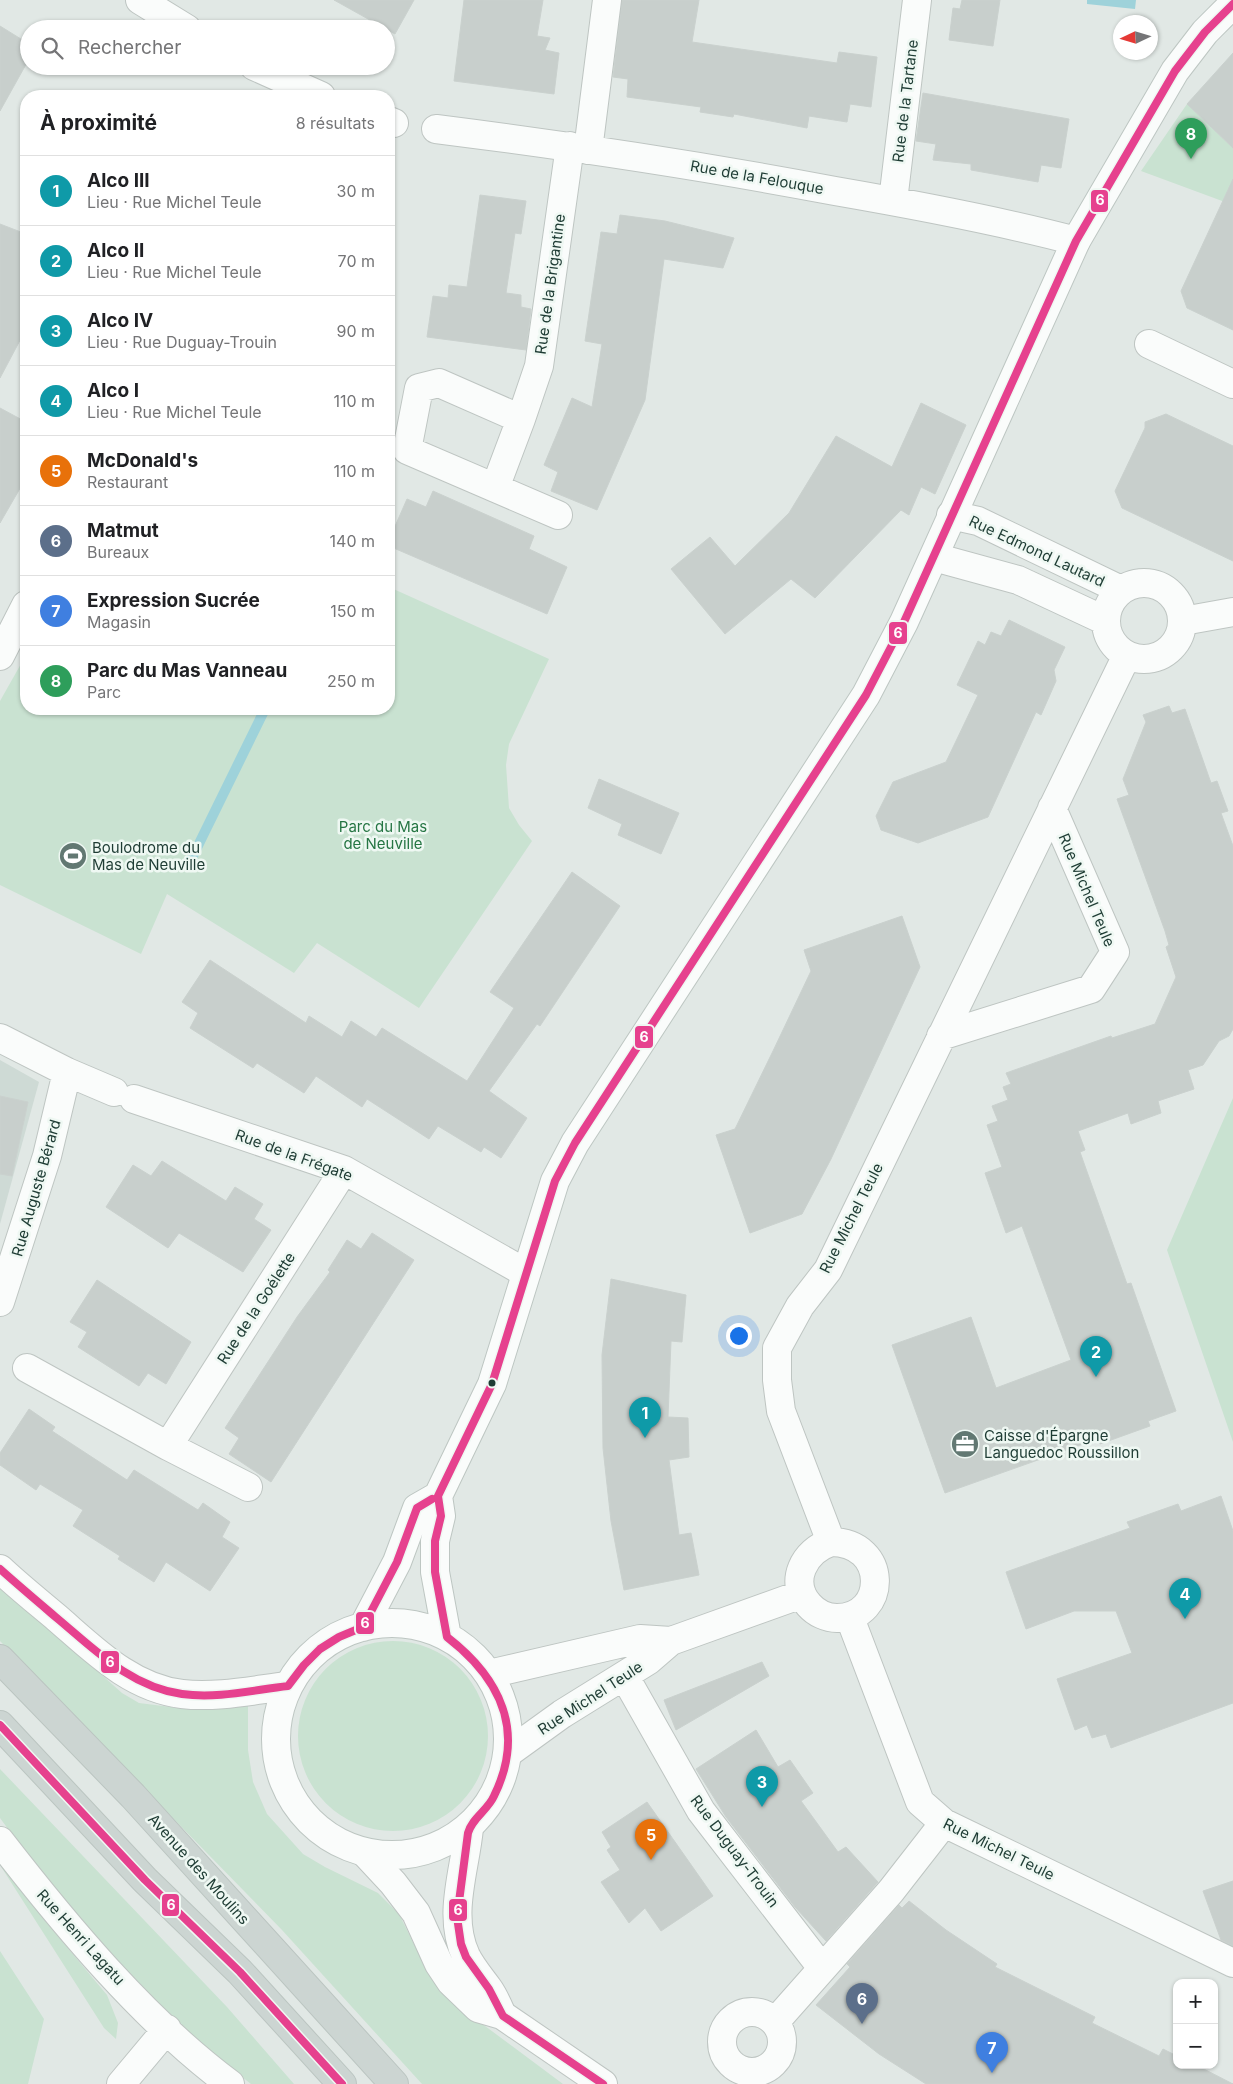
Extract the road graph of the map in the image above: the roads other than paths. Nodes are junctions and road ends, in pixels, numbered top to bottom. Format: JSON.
{"nodes":[{"id":1,"x":140,"y":0,"type":"edge"},
{"id":2,"x":607,"y":0,"type":"edge"},
{"id":3,"x":917,"y":0,"type":"edge"},
{"id":4,"x":1233,"y":4,"type":"edge"},
{"id":5,"x":172,"y":20,"type":"edge"},
{"id":6,"x":274,"y":75,"type":"edge"},
{"id":7,"x":308,"y":90,"type":"edge"},
{"id":8,"x":436,"y":129,"type":"dead end"},
{"id":9,"x":579,"y":148,"type":"junction"},
{"id":10,"x":892,"y":201,"type":"junction"},
{"id":11,"x":1076,"y":241,"type":"junction"},
{"id":12,"x":1150,"y":344,"type":"dead end"},
{"id":13,"x":1233,"y":384,"type":"edge"},
{"id":14,"x":521,"y":419,"type":"junction"},
{"id":15,"x":494,"y":488,"type":"junction"},
{"id":16,"x":951,"y":514,"type":"junction"},
{"id":17,"x":558,"y":515,"type":"dead end"},
{"id":18,"x":934,"y":557,"type":"junction"},
{"id":19,"x":1121,"y":590,"type":"junction"},
{"id":20,"x":1233,"y":612,"type":"edge"},
{"id":21,"x":20,"y":617,"type":"edge"},
{"id":22,"x":1106,"y":621,"type":"junction"},
{"id":23,"x":1183,"y":621,"type":"junction"},
{"id":24,"x":1127,"y":655,"type":"junction"},
{"id":25,"x":0,"y":656,"type":"edge"},
{"id":26,"x":1052,"y":808,"type":"junction"},
{"id":27,"x":941,"y":1036,"type":"junction"},
{"id":28,"x":0,"y":1038,"type":"edge"},
{"id":29,"x":67,"y":1072,"type":"junction"},
{"id":30,"x":344,"y":1170,"type":"junction"},
{"id":31,"x":526,"y":1273,"type":"junction"},
{"id":32,"x":0,"y":1302,"type":"edge"},
{"id":33,"x":27,"y":1368,"type":"dead end"},
{"id":34,"x":168,"y":1446,"type":"junction"},
{"id":35,"x":248,"y":1487,"type":"dead end"},
{"id":36,"x":438,"y":1496,"type":"junction"},
{"id":37,"x":831,"y":1542,"type":"junction"},
{"id":38,"x":0,"y":1568,"type":"edge"},
{"id":39,"x":802,"y":1594,"type":"junction"},
{"id":40,"x":850,"y":1618,"type":"junction"},
{"id":41,"x":363,"y":1627,"type":"junction"},
{"id":42,"x":448,"y":1637,"type":"junction"},
{"id":43,"x":670,"y":1641,"type":"junction"},
{"id":44,"x":0,"y":1659,"type":"edge"},
{"id":45,"x":489,"y":1674,"type":"junction"},
{"id":46,"x":625,"y":1677,"type":"junction"},
{"id":47,"x":288,"y":1686,"type":"junction"},
{"id":48,"x":0,"y":1725,"type":"edge"},
{"id":49,"x":508,"y":1753,"type":"junction"},
{"id":50,"x":944,"y":1823,"type":"junction"},
{"id":51,"x":469,"y":1828,"type":"junction"},
{"id":52,"x":0,"y":1841,"type":"edge"},
{"id":53,"x":366,"y":1854,"type":"junction"},
{"id":54,"x":1233,"y":1964,"type":"edge"},
{"id":55,"x":822,"y":1968,"type":"junction"},
{"id":56,"x":502,"y":2015,"type":"junction"},
{"id":57,"x":775,"y":2022,"type":"dead end"},
{"id":58,"x":167,"y":2029,"type":"junction"},
{"id":59,"x":122,"y":2084,"type":"edge"},
{"id":60,"x":230,"y":2084,"type":"edge"},
{"id":61,"x":342,"y":2084,"type":"edge"},
{"id":62,"x":394,"y":2084,"type":"edge"},
{"id":63,"x":603,"y":2084,"type":"edge"}],
"edges":[{"from":1,"to":5,"type":"street"},
{"from":2,"to":9,"type":"street"},
{"from":3,"to":10,"type":"street","name":"Rue de la Tartane"},
{"from":4,"to":11,"type":"street"},
{"from":6,"to":7,"type":"street"},
{"from":8,"to":9,"type":"street","name":"Rue de la Felouque"},
{"from":9,"to":10,"type":"street","name":"Rue de la Felouque"},
{"from":9,"to":14,"type":"street","name":"Rue de la Brigantine"},
{"from":10,"to":11,"type":"street","name":"Rue de la Felouque"},
{"from":11,"to":16,"type":"street"},
{"from":12,"to":13,"type":"street"},
{"from":14,"to":15,"type":"street","name":"Rue de la Brigantine"},
{"from":14,"to":15,"type":"street"},
{"from":15,"to":17,"type":"street"},
{"from":16,"to":18,"type":"street"},
{"from":16,"to":19,"type":"street","name":"Rue Edmond Lautard"},
{"from":18,"to":22,"type":"street"},
{"from":18,"to":31,"type":"street"},
{"from":19,"to":22,"type":"street"},
{"from":19,"to":23,"type":"street"},
{"from":20,"to":23,"type":"street"},
{"from":21,"to":25,"type":"street"},
{"from":22,"to":24,"type":"street"},
{"from":23,"to":24,"type":"street"},
{"from":24,"to":26,"type":"street","name":"Rue Michel Teule"},
{"from":26,"to":27,"type":"street","name":"Rue Michel Teule"},
{"from":26,"to":27,"type":"street","name":"Rue Michel Teule"},
{"from":27,"to":37,"type":"street","name":"Rue Michel Teule"},
{"from":28,"to":29,"type":"street"},
{"from":29,"to":30,"type":"street","name":"Rue de la Frégate"},
{"from":29,"to":32,"type":"street","name":"Rue Auguste Bérard"},
{"from":30,"to":31,"type":"street","name":"Rue de la Frégate"},
{"from":30,"to":34,"type":"street","name":"Rue de la Goélette"},
{"from":31,"to":36,"type":"street"},
{"from":33,"to":34,"type":"street"},
{"from":34,"to":35,"type":"street"},
{"from":36,"to":41,"type":"street"},
{"from":36,"to":42,"type":"street"},
{"from":37,"to":39,"type":"street"},
{"from":37,"to":40,"type":"street"},
{"from":38,"to":47,"type":"street"},
{"from":39,"to":40,"type":"street"},
{"from":39,"to":43,"type":"street","name":"Rue Michel Teule"},
{"from":40,"to":50,"type":"street","name":"Rue Michel Teule"},
{"from":41,"to":42,"type":"street"},
{"from":41,"to":47,"type":"street"},
{"from":42,"to":45,"type":"street"},
{"from":43,"to":45,"type":"street","name":"Rue Michel Teule"},
{"from":43,"to":46,"type":"street","name":"Rue Michel Teule"},
{"from":44,"to":62,"type":"main road","name":"Avenue des Moulins"},
{"from":45,"to":49,"type":"street"},
{"from":46,"to":49,"type":"street","name":"Rue Michel Teule"},
{"from":46,"to":55,"type":"street","name":"Rue Duguay-Trouin"},
{"from":47,"to":53,"type":"street"},
{"from":48,"to":61,"type":"main road"},
{"from":49,"to":51,"type":"street"},
{"from":50,"to":54,"type":"street","name":"Rue Michel Teule"},
{"from":50,"to":55,"type":"street"},
{"from":51,"to":53,"type":"street"},
{"from":51,"to":56,"type":"street"},
{"from":52,"to":58,"type":"street","name":"Rue Henri Lagatu"},
{"from":53,"to":56,"type":"street"},
{"from":55,"to":57,"type":"street"},
{"from":56,"to":63,"type":"street"},
{"from":58,"to":59,"type":"street"},
{"from":58,"to":60,"type":"street","name":"Rue Henri Lagatu"}]}
